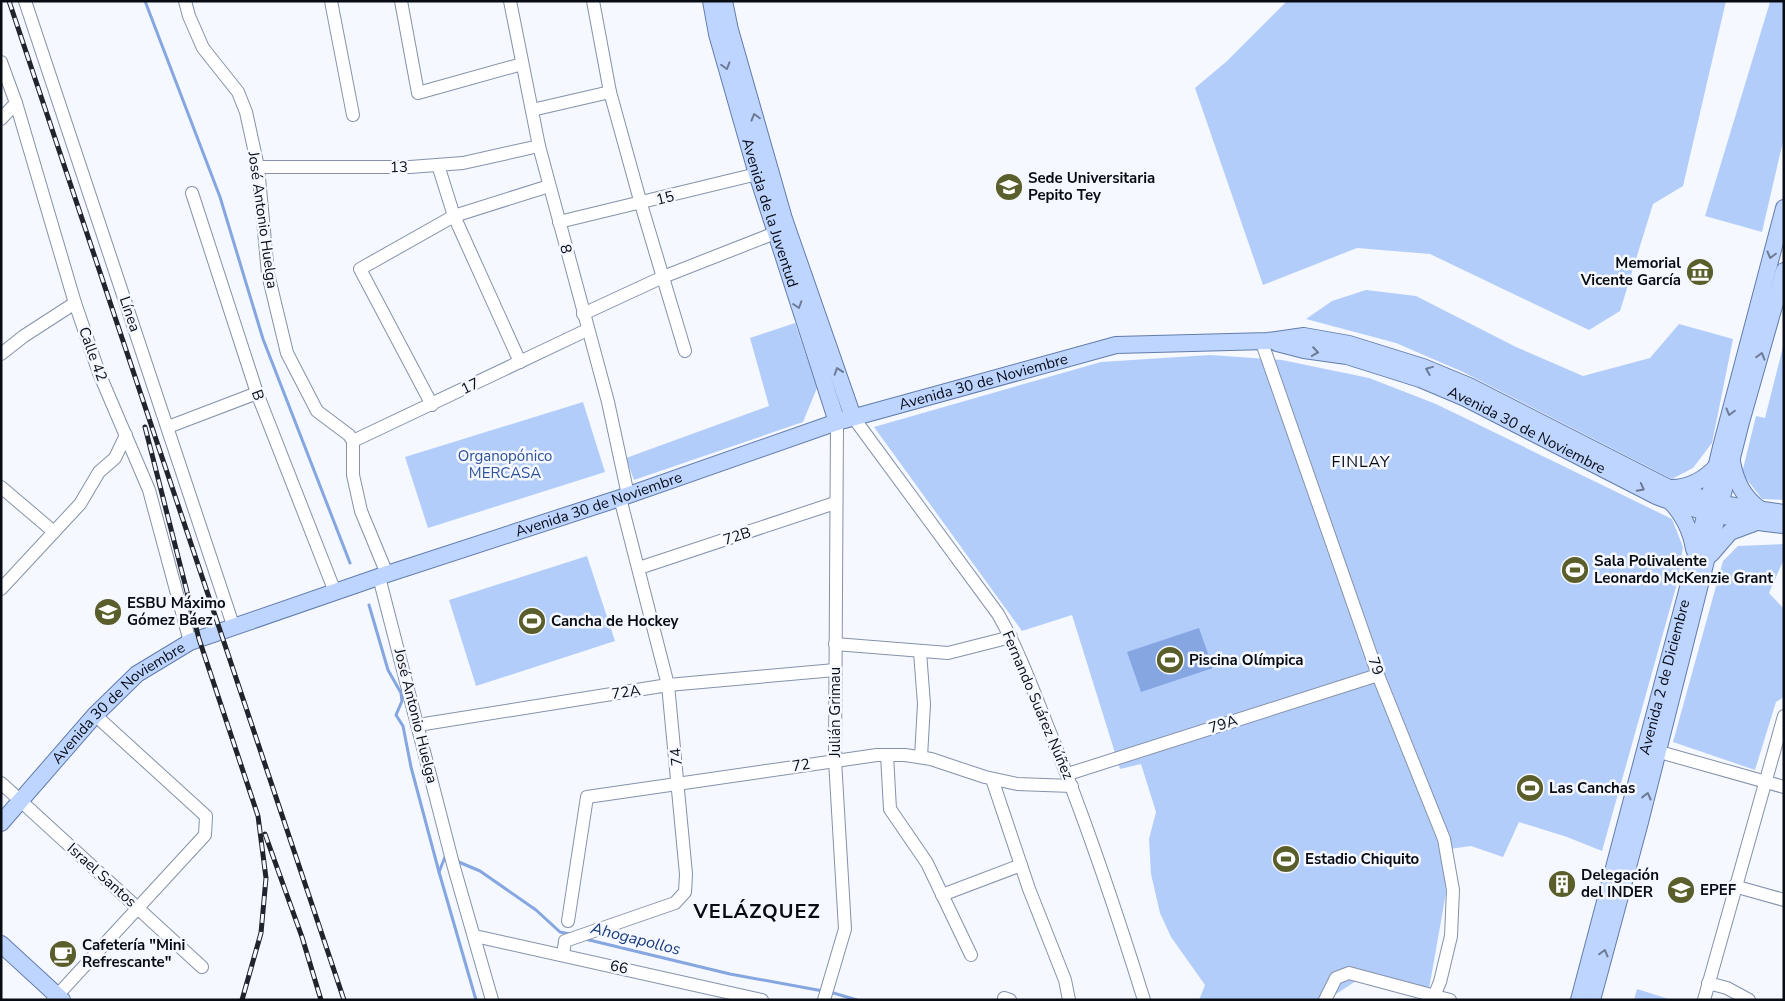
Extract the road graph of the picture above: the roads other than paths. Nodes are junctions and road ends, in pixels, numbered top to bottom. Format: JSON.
{"nodes":[{"id":1,"x":25,"y":1,"type":"edge"},
{"id":2,"x":185,"y":1,"type":"edge"},
{"id":3,"x":331,"y":1,"type":"edge"},
{"id":4,"x":401,"y":1,"type":"edge"},
{"id":5,"x":510,"y":1,"type":"edge"},
{"id":6,"x":593,"y":1,"type":"edge"},
{"id":7,"x":711,"y":1,"type":"edge"},
{"id":8,"x":724,"y":1,"type":"edge"},
{"id":9,"x":724,"y":32,"type":"junction"},
{"id":10,"x":1,"y":62,"type":"edge"},
{"id":11,"x":522,"y":64,"type":"junction"},
{"id":12,"x":610,"y":92,"type":"junction"},
{"id":13,"x":16,"y":103,"type":"junction"},
{"id":14,"x":532,"y":110,"type":"junction"},
{"id":15,"x":353,"y":116,"type":"dead end"},
{"id":16,"x":1,"y":119,"type":"edge"},
{"id":17,"x":539,"y":146,"type":"junction"},
{"id":18,"x":438,"y":165,"type":"junction"},
{"id":19,"x":258,"y":167,"type":"junction"},
{"id":20,"x":763,"y":173,"type":"junction"},
{"id":21,"x":549,"y":186,"type":"junction"},
{"id":22,"x":192,"y":193,"type":"dead end"},
{"id":23,"x":641,"y":204,"type":"junction"},
{"id":24,"x":1784,"y":208,"type":"edge"},
{"id":25,"x":454,"y":216,"type":"junction"},
{"id":26,"x":559,"y":222,"type":"junction"},
{"id":27,"x":775,"y":233,"type":"junction"},
{"id":28,"x":1784,"y":271,"type":"edge"},
{"id":29,"x":663,"y":277,"type":"junction"},
{"id":30,"x":75,"y":303,"type":"junction"},
{"id":31,"x":583,"y":314,"type":"junction"},
{"id":32,"x":587,"y":330,"type":"junction"},
{"id":33,"x":1264,"y":340,"type":"junction"},
{"id":34,"x":685,"y":352,"type":"dead end"},
{"id":35,"x":1,"y":354,"type":"edge"},
{"id":36,"x":520,"y":362,"type":"junction"},
{"id":37,"x":827,"y":391,"type":"junction"},
{"id":38,"x":257,"y":393,"type":"junction"},
{"id":39,"x":847,"y":398,"type":"junction"},
{"id":40,"x":432,"y":404,"type":"junction"},
{"id":41,"x":876,"y":411,"type":"junction"},
{"id":42,"x":853,"y":417,"type":"junction"},
{"id":43,"x":836,"y":422,"type":"junction"},
{"id":44,"x":168,"y":427,"type":"junction"},
{"id":45,"x":813,"y":430,"type":"junction"},
{"id":46,"x":126,"y":435,"type":"junction"},
{"id":47,"x":354,"y":441,"type":"junction"},
{"id":48,"x":135,"y":454,"type":"junction"},
{"id":49,"x":115,"y":458,"type":"junction"},
{"id":50,"x":1724,"y":463,"type":"junction"},
{"id":51,"x":1,"y":487,"type":"edge"},
{"id":52,"x":1670,"y":495,"type":"junction"},
{"id":53,"x":624,"y":496,"type":"junction"},
{"id":54,"x":835,"y":503,"type":"junction"},
{"id":55,"x":1713,"y":508,"type":"junction"},
{"id":56,"x":1784,"y":513,"type":"edge"},
{"id":57,"x":1758,"y":516,"type":"junction"},
{"id":58,"x":1784,"y":525,"type":"edge"},
{"id":59,"x":54,"y":532,"type":"junction"},
{"id":60,"x":1702,"y":558,"type":"junction"},
{"id":61,"x":639,"y":568,"type":"junction"},
{"id":62,"x":383,"y":576,"type":"junction"},
{"id":63,"x":1,"y":589,"type":"edge"},
{"id":64,"x":335,"y":592,"type":"junction"},
{"id":65,"x":234,"y":628,"type":"junction"},
{"id":66,"x":1011,"y":638,"type":"junction"},
{"id":67,"x":190,"y":642,"type":"junction"},
{"id":68,"x":835,"y":644,"type":"junction"},
{"id":69,"x":920,"y":652,"type":"junction"},
{"id":70,"x":835,"y":670,"type":"junction"},
{"id":71,"x":1378,"y":675,"type":"junction"},
{"id":72,"x":668,"y":685,"type":"junction"},
{"id":73,"x":95,"y":715,"type":"junction"},
{"id":74,"x":1784,"y":716,"type":"edge"},
{"id":75,"x":418,"y":725,"type":"junction"},
{"id":76,"x":1653,"y":749,"type":"junction"},
{"id":77,"x":887,"y":755,"type":"junction"},
{"id":78,"x":921,"y":757,"type":"junction"},
{"id":79,"x":835,"y":760,"type":"junction"},
{"id":80,"x":992,"y":779,"type":"junction"},
{"id":81,"x":1070,"y":780,"type":"junction"},
{"id":82,"x":1766,"y":781,"type":"junction"},
{"id":83,"x":1,"y":783,"type":"edge"},
{"id":84,"x":678,"y":784,"type":"junction"},
{"id":85,"x":1784,"y":787,"type":"edge"},
{"id":86,"x":21,"y":801,"type":"junction"},
{"id":87,"x":1,"y":823,"type":"edge"},
{"id":88,"x":1021,"y":865,"type":"junction"},
{"id":89,"x":1734,"y":886,"type":"junction"},
{"id":90,"x":942,"y":895,"type":"junction"},
{"id":91,"x":1784,"y":900,"type":"edge"},
{"id":92,"x":138,"y":908,"type":"junction"},
{"id":93,"x":568,"y":921,"type":"dead end"},
{"id":94,"x":475,"y":936,"type":"junction"},
{"id":95,"x":1,"y":944,"type":"edge"},
{"id":96,"x":563,"y":955,"type":"junction"},
{"id":97,"x":971,"y":955,"type":"dead end"},
{"id":98,"x":202,"y":967,"type":"dead end"},
{"id":99,"x":1708,"y":983,"type":"junction"},
{"id":100,"x":1434,"y":996,"type":"junction"},
{"id":101,"x":57,"y":998,"type":"edge"},
{"id":102,"x":492,"y":1000,"type":"edge"},
{"id":103,"x":762,"y":1000,"type":"edge"},
{"id":104,"x":824,"y":1000,"type":"edge"},
{"id":105,"x":1069,"y":1000,"type":"edge"},
{"id":106,"x":1144,"y":1000,"type":"edge"},
{"id":107,"x":1325,"y":1000,"type":"edge"},
{"id":108,"x":1450,"y":1000,"type":"edge"},
{"id":109,"x":1579,"y":1000,"type":"edge"},
{"id":110,"x":1592,"y":1000,"type":"edge"},
{"id":111,"x":1704,"y":1000,"type":"edge"},
{"id":112,"x":1750,"y":1000,"type":"edge"}],
"edges":[{"from":1,"to":44,"type":"street","name":"Línea"},
{"from":2,"to":19,"type":"street","name":"José Antonio Huelga"},
{"from":3,"to":15,"type":"street"},
{"from":4,"to":11,"type":"street"},
{"from":5,"to":11,"type":"street","name":"8"},
{"from":6,"to":12,"type":"street"},
{"from":7,"to":9,"type":"main road","name":"Avenida de la Juventud"},
{"from":8,"to":9,"type":"main road","name":"Avenida de la Juventud"},
{"from":9,"to":20,"type":"main road","name":"Avenida de la Juventud"},
{"from":10,"to":13,"type":"street","name":"Calle 42"},
{"from":11,"to":14,"type":"street","name":"8"},
{"from":12,"to":14,"type":"street"},
{"from":12,"to":23,"type":"street"},
{"from":13,"to":16,"type":"street"},
{"from":13,"to":30,"type":"street","name":"Calle 42"},
{"from":14,"to":17,"type":"street","name":"8"},
{"from":17,"to":18,"type":"street","name":"13"},
{"from":17,"to":21,"type":"street","name":"8"},
{"from":18,"to":19,"type":"street","name":"13"},
{"from":18,"to":25,"type":"street"},
{"from":19,"to":47,"type":"street","name":"José Antonio Huelga"},
{"from":20,"to":23,"type":"street","name":"15"},
{"from":20,"to":27,"type":"main road","name":"Avenida de la Juventud"},
{"from":39,"to":20,"type":"main road","name":"Avenida de la Juventud","one_way":true},
{"from":21,"to":25,"type":"street"},
{"from":21,"to":26,"type":"street","name":"8"},
{"from":22,"to":38,"type":"street","name":"B"},
{"from":23,"to":26,"type":"street","name":"15"},
{"from":23,"to":29,"type":"street"},
{"from":24,"to":50,"type":"main road","name":"Avenida 2 de Diciembre","one_way":true},
{"from":25,"to":36,"type":"street"},
{"from":25,"to":40,"type":"street"},
{"from":26,"to":31,"type":"street","name":"8"},
{"from":27,"to":29,"type":"street"},
{"from":27,"to":37,"type":"main road","name":"Avenida de la Juventud","one_way":true},
{"from":50,"to":28,"type":"main road","name":"Avenida 2 de Diciembre","one_way":true},
{"from":29,"to":31,"type":"street"},
{"from":29,"to":34,"type":"street"},
{"from":30,"to":35,"type":"street"},
{"from":30,"to":46,"type":"street","name":"Calle 42"},
{"from":31,"to":32,"type":"street","name":"8"},
{"from":32,"to":36,"type":"street","name":"17"},
{"from":32,"to":53,"type":"street","name":"8"},
{"from":33,"to":41,"type":"main road","name":"Avenida 30 de Noviembre"},
{"from":33,"to":52,"type":"main road","name":"Avenida 30 de Noviembre"},
{"from":33,"to":71,"type":"street","name":"79"},
{"from":36,"to":40,"type":"street","name":"17"},
{"from":37,"to":43,"type":"main road","name":"Avenida de la Juventud"},
{"from":37,"to":45,"type":"main road"},
{"from":38,"to":44,"type":"street"},
{"from":38,"to":64,"type":"street","name":"B"},
{"from":39,"to":41,"type":"main road"},
{"from":39,"to":42,"type":"main road","name":"Avenida de la Juventud"},
{"from":40,"to":47,"type":"street","name":"17"},
{"from":41,"to":42,"type":"main road","name":"Avenida 30 de Noviembre"},
{"from":42,"to":43,"type":"main road","name":"Avenida 30 de Noviembre"},
{"from":42,"to":66,"type":"street","name":"Fernando Suárez Núñez"},
{"from":43,"to":45,"type":"main road","name":"Avenida 30 de Noviembre"},
{"from":43,"to":54,"type":"street","name":"Julián Grimau"},
{"from":44,"to":65,"type":"street","name":"Línea"},
{"from":45,"to":53,"type":"main road","name":"Avenida 30 de Noviembre"},
{"from":46,"to":48,"type":"street","name":"Calle 42"},
{"from":46,"to":49,"type":"street"},
{"from":47,"to":62,"type":"street","name":"José Antonio Huelga"},
{"from":48,"to":49,"type":"street"},
{"from":48,"to":67,"type":"street","name":"Calle 42"},
{"from":49,"to":59,"type":"street"},
{"from":50,"to":52,"type":"main road"},
{"from":50,"to":55,"type":"main road","name":"Avenida 2 de Diciembre"},
{"from":50,"to":57,"type":"main road"},
{"from":51,"to":59,"type":"street"},
{"from":52,"to":55,"type":"main road","name":"Avenida 30 de Noviembre"},
{"from":52,"to":60,"type":"main road"},
{"from":53,"to":61,"type":"street","name":"74"},
{"from":53,"to":62,"type":"main road","name":"Avenida 30 de Noviembre"},
{"from":54,"to":61,"type":"street","name":"72B"},
{"from":54,"to":68,"type":"street","name":"Julián Grimau"},
{"from":55,"to":57,"type":"main road","name":"Avenida 30 de Noviembre"},
{"from":55,"to":60,"type":"main road","name":"Avenida 2 de Diciembre"},
{"from":56,"to":57,"type":"main road","name":"Avenida 30 de Noviembre"},
{"from":57,"to":58,"type":"main road","name":"Avenida 30 de Noviembre"},
{"from":57,"to":60,"type":"main road"},
{"from":59,"to":63,"type":"street"},
{"from":60,"to":76,"type":"main road","name":"Avenida 2 de Diciembre"},
{"from":61,"to":72,"type":"street","name":"74"},
{"from":62,"to":64,"type":"main road","name":"Avenida 30 de Noviembre"},
{"from":62,"to":75,"type":"street","name":"José Antonio Huelga"},
{"from":64,"to":65,"type":"main road","name":"Avenida 30 de Noviembre"},
{"from":65,"to":67,"type":"main road","name":"Avenida 30 de Noviembre"},
{"from":66,"to":69,"type":"street"},
{"from":66,"to":81,"type":"street","name":"Fernando Suárez Núñez"},
{"from":67,"to":73,"type":"main road","name":"Avenida 30 de Noviembre"},
{"from":68,"to":69,"type":"street"},
{"from":68,"to":70,"type":"street","name":"Julián Grimau"},
{"from":69,"to":78,"type":"street"},
{"from":70,"to":72,"type":"street","name":"72A"},
{"from":70,"to":79,"type":"street","name":"Julián Grimau"},
{"from":71,"to":81,"type":"street","name":"79A"},
{"from":71,"to":100,"type":"street","name":"79"},
{"from":72,"to":75,"type":"street","name":"72A"},
{"from":72,"to":84,"type":"street","name":"74"},
{"from":73,"to":86,"type":"main road","name":"Avenida 30 de Noviembre"},
{"from":73,"to":92,"type":"street"},
{"from":74,"to":82,"type":"street"},
{"from":75,"to":94,"type":"street","name":"José Antonio Huelga"},
{"from":76,"to":82,"type":"street"},
{"from":76,"to":109,"type":"main road","name":"Avenida 2 de Diciembre"},
{"from":110,"to":76,"type":"main road","name":"Avenida 2 de Diciembre","one_way":true},
{"from":77,"to":78,"type":"street","name":"72"},
{"from":77,"to":79,"type":"street","name":"72"},
{"from":77,"to":90,"type":"street"},
{"from":78,"to":80,"type":"street","name":"72"},
{"from":79,"to":84,"type":"street","name":"72"},
{"from":79,"to":104,"type":"street","name":"Julián Grimau"},
{"from":80,"to":81,"type":"street","name":"72"},
{"from":80,"to":88,"type":"street"},
{"from":81,"to":106,"type":"street","name":"Fernando Suárez Núñez"},
{"from":82,"to":85,"type":"street"},
{"from":82,"to":89,"type":"street"},
{"from":83,"to":86,"type":"street","name":"Israel Santos"},
{"from":84,"to":93,"type":"street","name":"72"},
{"from":84,"to":96,"type":"street","name":"74"},
{"from":86,"to":87,"type":"main road","name":"Avenida 30 de Noviembre"},
{"from":86,"to":92,"type":"street","name":"Israel Santos"},
{"from":88,"to":90,"type":"street"},
{"from":88,"to":105,"type":"street"},
{"from":89,"to":91,"type":"street"},
{"from":89,"to":99,"type":"street"},
{"from":90,"to":97,"type":"street"},
{"from":92,"to":98,"type":"street","name":"Israel Santos"},
{"from":92,"to":101,"type":"street"},
{"from":94,"to":96,"type":"street","name":"66"},
{"from":94,"to":102,"type":"street","name":"José Antonio Huelga"},
{"from":95,"to":101,"type":"main road"},
{"from":96,"to":103,"type":"street","name":"66"},
{"from":99,"to":111,"type":"street"},
{"from":99,"to":112,"type":"street"},
{"from":100,"to":107,"type":"street"},
{"from":100,"to":108,"type":"street"}]}
